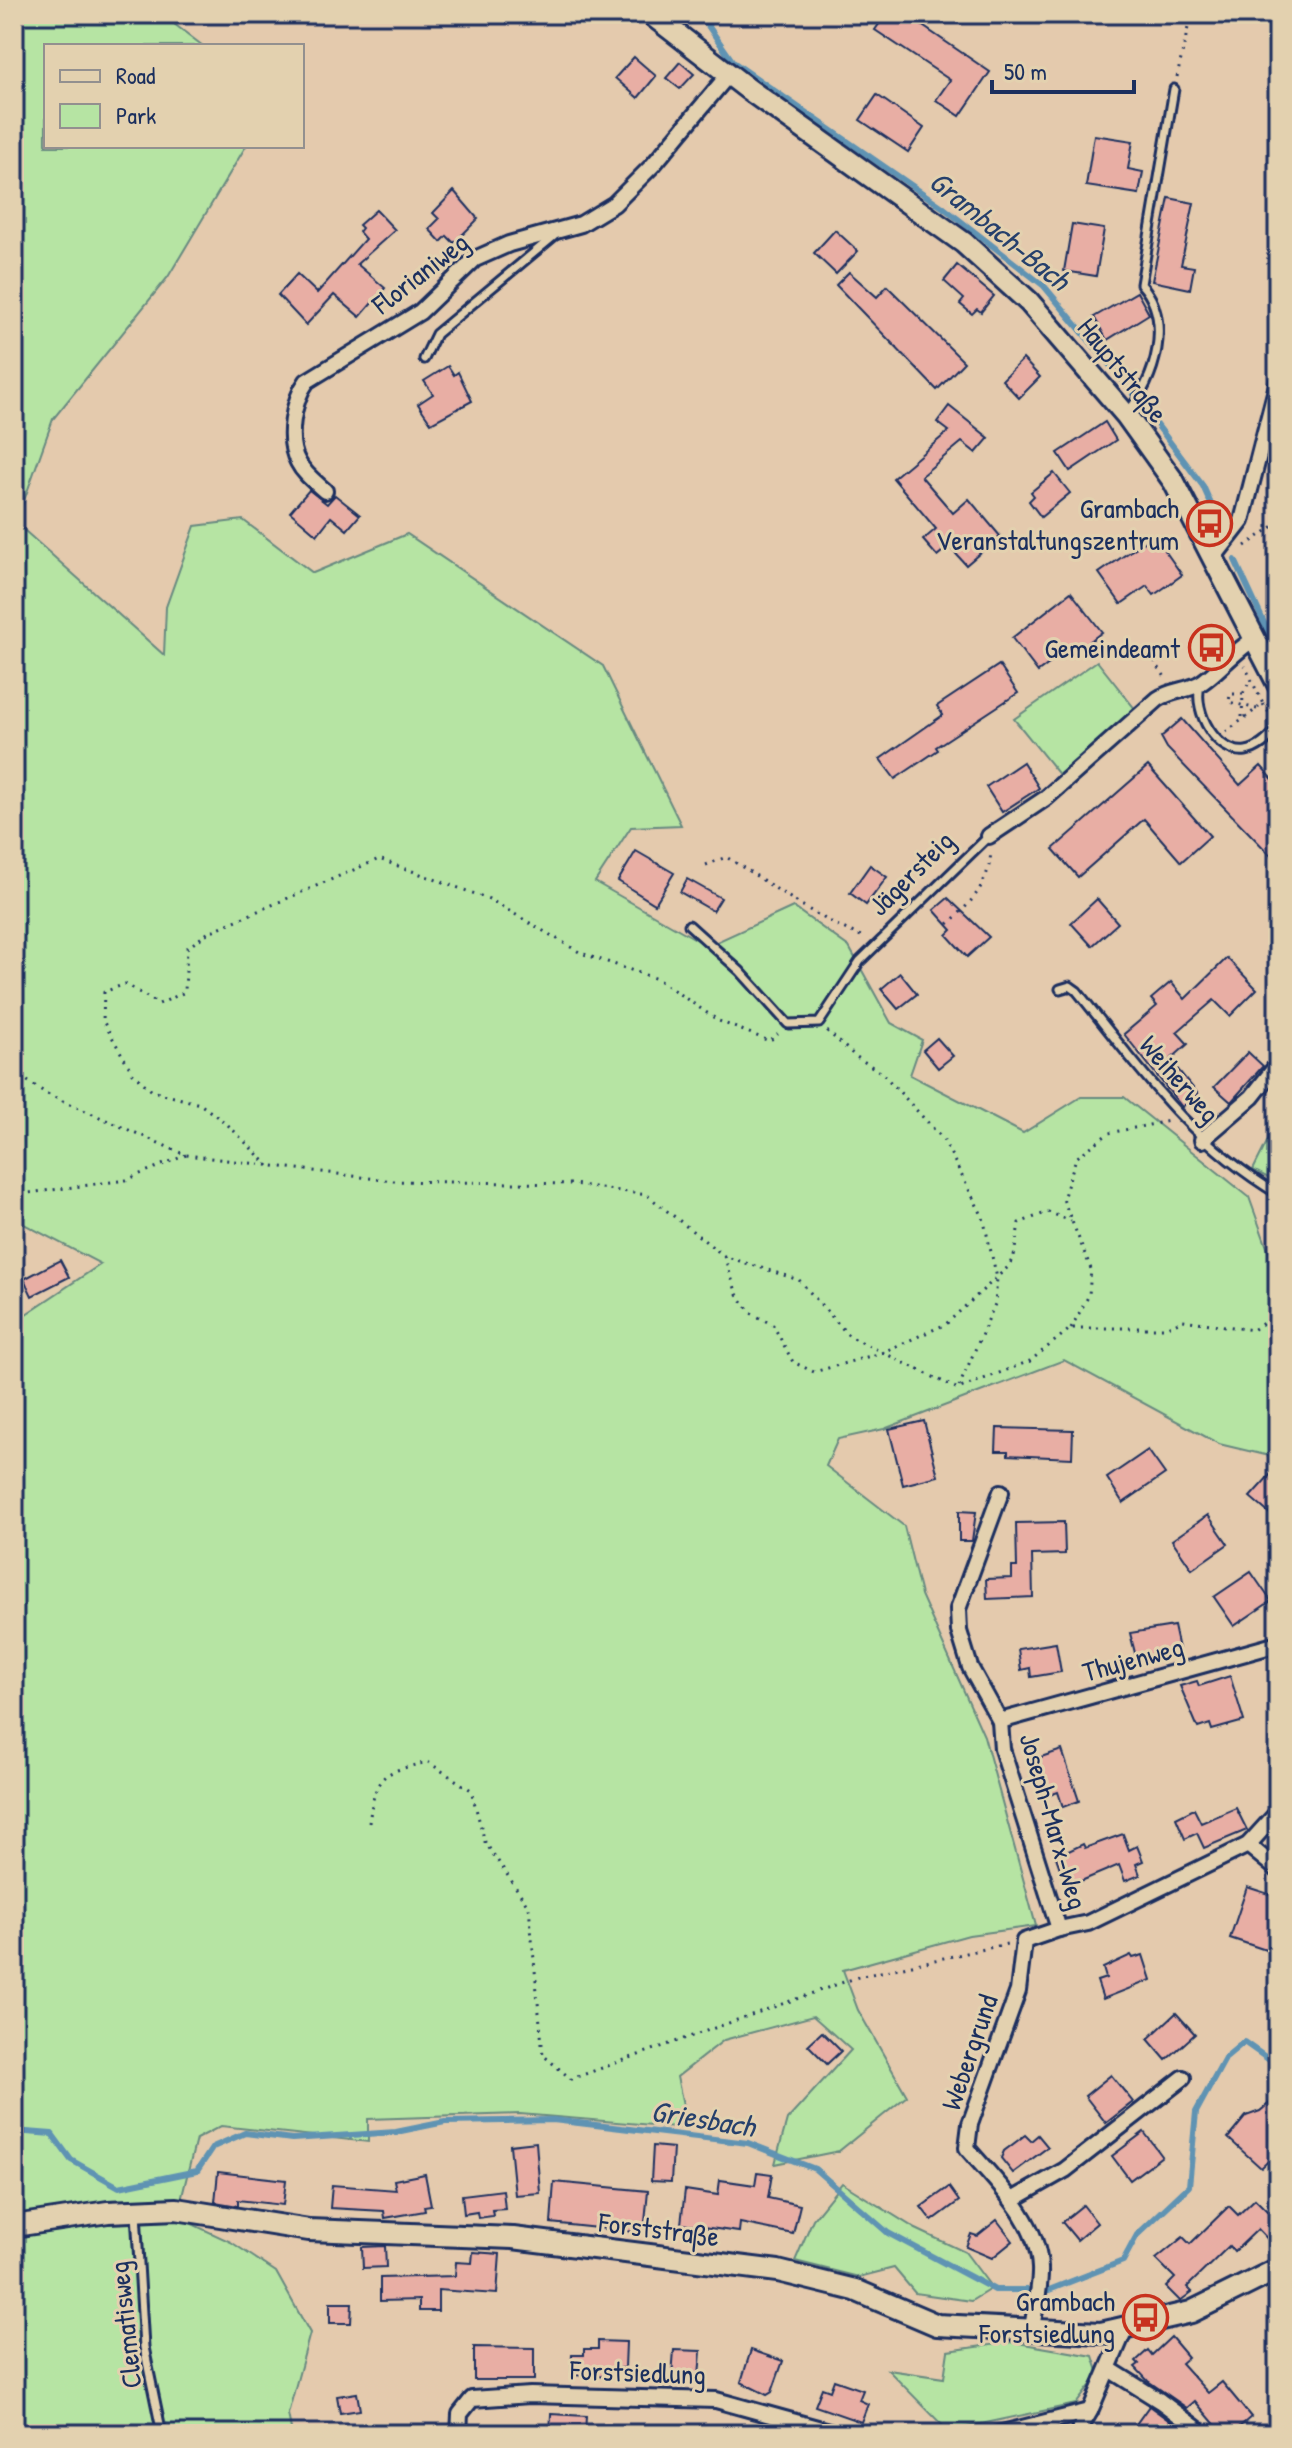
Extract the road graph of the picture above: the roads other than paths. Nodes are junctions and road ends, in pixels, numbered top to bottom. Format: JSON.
{"nodes":[{"id":1,"x":652,"y":14,"type":"edge"},
{"id":2,"x":729,"y":74,"type":"junction"},
{"id":3,"x":1174,"y":89,"type":"road end"},
{"id":4,"x":559,"y":232,"type":"junction"},
{"id":5,"x":424,"y":359,"type":"dead end"},
{"id":6,"x":1278,"y":381,"type":"edge"},
{"id":7,"x":1126,"y":415,"type":"junction"},
{"id":8,"x":325,"y":491,"type":"dead end"},
{"id":9,"x":1214,"y":557,"type":"junction"},
{"id":10,"x":1245,"y":644,"type":"junction"},
{"id":11,"x":1200,"y":684,"type":"junction"},
{"id":12,"x":1278,"y":684,"type":"edge"},
{"id":13,"x":1277,"y":725,"type":"edge"},
{"id":14,"x":989,"y":836,"type":"joint"},
{"id":15,"x":689,"y":925,"type":"dead end"},
{"id":16,"x":1060,"y":989,"type":"dead end"},
{"id":17,"x":1278,"y":1064,"type":"edge"},
{"id":18,"x":1202,"y":1140,"type":"junction"},
{"id":19,"x":1278,"y":1194,"type":"edge"},
{"id":20,"x":1001,"y":1492,"type":"dead end"},
{"id":21,"x":1278,"y":1644,"type":"edge"},
{"id":22,"x":1000,"y":1721,"type":"junction"},
{"id":23,"x":1278,"y":1812,"type":"edge"},
{"id":24,"x":1248,"y":1845,"type":"junction"},
{"id":25,"x":1278,"y":1870,"type":"edge"},
{"id":26,"x":1059,"y":1929,"type":"junction"},
{"id":27,"x":1183,"y":2078,"type":"dead end"},
{"id":28,"x":1012,"y":2200,"type":"junction"},
{"id":29,"x":136,"y":2211,"type":"junction"},
{"id":30,"x":14,"y":2226,"type":"edge"},
{"id":31,"x":1278,"y":2269,"type":"edge"},
{"id":32,"x":1032,"y":2330,"type":"junction"},
{"id":33,"x":1124,"y":2331,"type":"junction"},
{"id":34,"x":1109,"y":2369,"type":"junction"},
{"id":35,"x":1090,"y":2411,"type":"junction"},
{"id":36,"x":162,"y":2434,"type":"edge"},
{"id":37,"x":459,"y":2434,"type":"edge"},
{"id":38,"x":839,"y":2434,"type":"edge"},
{"id":39,"x":998,"y":2434,"type":"edge"},
{"id":40,"x":1077,"y":2434,"type":"edge"},
{"id":41,"x":1204,"y":2434,"type":"edge"}],
"edges":[{"from":1,"to":2,"type":"street","name":"Hauptstraße"},
{"from":2,"to":4,"type":"street","name":"Florianiweg"},
{"from":2,"to":7,"type":"street","name":"Hauptstraße"},
{"from":3,"to":7,"type":"lane"},
{"from":4,"to":5,"type":"lane"},
{"from":4,"to":8,"type":"street","name":"Florianiweg"},
{"from":6,"to":9,"type":"street"},
{"from":7,"to":9,"type":"street","name":"Hauptstraße"},
{"from":9,"to":10,"type":"street","name":"Hauptstraße"},
{"from":10,"to":11,"type":"street"},
{"from":10,"to":12,"type":"street","name":"Hauptstraße"},
{"from":11,"to":13,"type":"lane"},
{"from":11,"to":14,"type":"street","name":"Jägersteig"},
{"from":14,"to":15,"type":"lane","name":"Jägersteig"},
{"from":16,"to":18,"type":"lane","name":"Weiherweg"},
{"from":17,"to":18,"type":"street"},
{"from":18,"to":19,"type":"lane","name":"Weiherweg"},
{"from":20,"to":22,"type":"street","name":"Joseph-Marx-Weg"},
{"from":21,"to":22,"type":"street","name":"Thujenweg"},
{"from":22,"to":26,"type":"street","name":"Joseph-Marx-Weg"},
{"from":23,"to":24,"type":"street","name":"Joseph-Marx-Weg"},
{"from":24,"to":25,"type":"street"},
{"from":24,"to":26,"type":"street","name":"Joseph-Marx-Weg"},
{"from":26,"to":28,"type":"street","name":"Webergrund"},
{"from":27,"to":28,"type":"street"},
{"from":28,"to":32,"type":"street","name":"Webergrund"},
{"from":29,"to":30,"type":"street","name":"Forststraße"},
{"from":29,"to":32,"type":"street","name":"Forststraße"},
{"from":29,"to":36,"type":"lane","name":"Clematisweg"},
{"from":31,"to":33,"type":"street","name":"Forststraße"},
{"from":32,"to":33,"type":"street","name":"Forststraße"},
{"from":33,"to":34,"type":"street"},
{"from":34,"to":35,"type":"street"},
{"from":34,"to":41,"type":"street"},
{"from":35,"to":39,"type":"street"},
{"from":35,"to":40,"type":"street"},
{"from":37,"to":38,"type":"street","name":"Forstsiedlung"}]}
